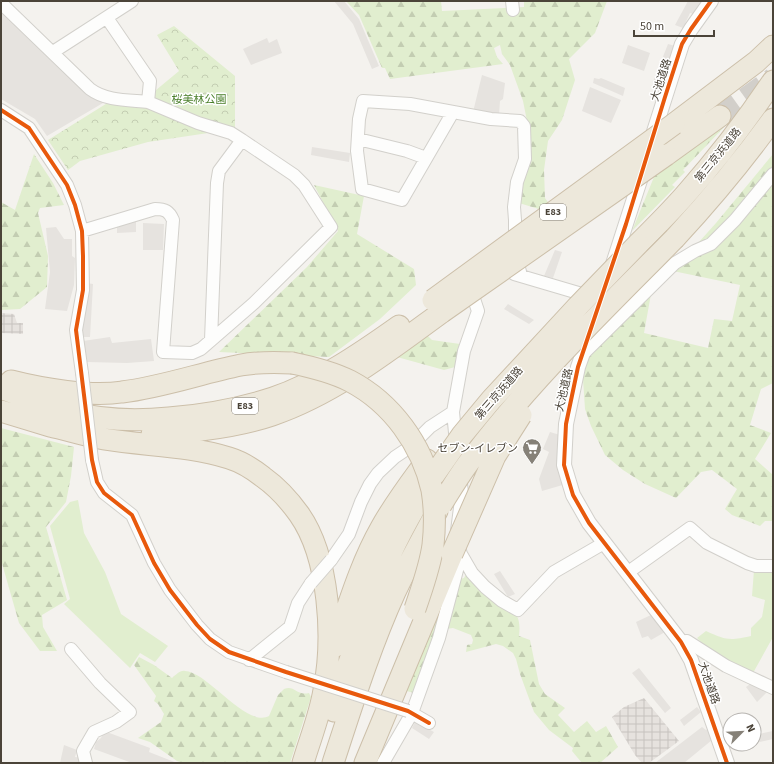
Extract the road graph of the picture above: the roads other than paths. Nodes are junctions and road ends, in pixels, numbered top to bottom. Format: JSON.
{"nodes":[{"id":1,"x":132,"y":1,"type":"edge"},
{"id":2,"x":711,"y":1,"type":"edge"},
{"id":3,"x":1,"y":4,"type":"edge"},
{"id":4,"x":107,"y":18,"type":"junction"},
{"id":5,"x":773,"y":46,"type":"edge"},
{"id":6,"x":53,"y":52,"type":"junction"},
{"id":7,"x":773,"y":81,"type":"edge"},
{"id":8,"x":148,"y":102,"type":"junction"},
{"id":9,"x":1,"y":110,"type":"edge"},
{"id":10,"x":453,"y":112,"type":"junction"},
{"id":11,"x":720,"y":116,"type":"tunnel mouth"},
{"id":12,"x":773,"y":119,"type":"edge"},
{"id":13,"x":358,"y":139,"type":"junction"},
{"id":14,"x":242,"y":140,"type":"junction"},
{"id":15,"x":426,"y":158,"type":"junction"},
{"id":16,"x":773,"y":174,"type":"edge"},
{"id":17,"x":82,"y":231,"type":"junction"},
{"id":18,"x":521,"y":276,"type":"junction"},
{"id":19,"x":601,"y":300,"type":"junction"},
{"id":20,"x":438,"y":306,"type":"junction"},
{"id":21,"x":211,"y":340,"type":"junction"},
{"id":22,"x":583,"y":354,"type":"junction"},
{"id":23,"x":555,"y":360,"type":"junction"},
{"id":24,"x":1,"y":378,"type":"edge"},
{"id":25,"x":1,"y":388,"type":"edge"},
{"id":26,"x":1,"y":411,"type":"edge"},
{"id":27,"x":453,"y":412,"type":"junction"},
{"id":28,"x":50,"y":426,"type":"junction"},
{"id":29,"x":430,"y":468,"type":"junction"},
{"id":30,"x":604,"y":543,"type":"junction"},
{"id":31,"x":456,"y":554,"type":"junction"},
{"id":32,"x":773,"y":566,"type":"edge"},
{"id":33,"x":627,"y":573,"type":"junction"},
{"id":34,"x":681,"y":642,"type":"junction"},
{"id":35,"x":333,"y":647,"type":"dead end"},
{"id":36,"x":71,"y":649,"type":"dead end"},
{"id":37,"x":249,"y":660,"type":"junction"},
{"id":38,"x":773,"y":688,"type":"edge"},
{"id":39,"x":410,"y":712,"type":"junction"},
{"id":40,"x":429,"y":723,"type":"dead end"},
{"id":41,"x":86,"y":763,"type":"edge"},
{"id":42,"x":303,"y":763,"type":"edge"},
{"id":43,"x":317,"y":763,"type":"edge"},
{"id":44,"x":333,"y":763,"type":"edge"},
{"id":45,"x":352,"y":763,"type":"edge"},
{"id":46,"x":365,"y":763,"type":"edge"},
{"id":47,"x":383,"y":763,"type":"edge"},
{"id":48,"x":727,"y":763,"type":"edge"}],
"edges":[{"from":1,"to":4,"type":"street"},
{"from":2,"to":19,"type":"street","name":"大池道路"},
{"from":3,"to":6,"type":"street"},
{"from":4,"to":6,"type":"street"},
{"from":4,"to":8,"type":"street"},
{"from":5,"to":20,"type":"highway","number":"E83","bridge":true},
{"from":6,"to":8,"type":"street"},
{"from":7,"to":29,"type":"highway","name":"第三京浜道路","bridge":true},
{"from":8,"to":14,"type":"street"},
{"from":9,"to":17,"type":"street"},
{"from":10,"to":13,"type":"street"},
{"from":10,"to":15,"type":"street"},
{"from":10,"to":18,"type":"street"},
{"from":11,"to":20,"type":"highway","number":"E83","bridge":true},
{"from":12,"to":23,"type":"highway","name":"第三京浜道路","bridge":true},
{"from":13,"to":15,"type":"street"},
{"from":13,"to":15,"type":"street"},
{"from":14,"to":21,"type":"street"},
{"from":14,"to":21,"type":"street"},
{"from":16,"to":22,"type":"street"},
{"from":17,"to":21,"type":"street"},
{"from":17,"to":37,"type":"street","bridge":true},
{"from":18,"to":19,"type":"street"},
{"from":18,"to":27,"type":"street"},
{"from":19,"to":22,"type":"street","name":"大池道路"},
{"from":20,"to":25,"type":"highway","number":"E83"},
{"from":20,"to":28,"type":"highway","number":"E83"},
{"from":22,"to":30,"type":"street","name":"大池道路"},
{"from":23,"to":31,"type":"highway","bridge":true},
{"from":23,"to":44,"type":"highway","name":"第三京浜道路","bridge":true},
{"from":24,"to":45,"type":"highway","bridge":true},
{"from":26,"to":28,"type":"highway","number":"E83"},
{"from":27,"to":31,"type":"street"},
{"from":27,"to":37,"type":"street","bridge":true},
{"from":28,"to":42,"type":"highway"},
{"from":29,"to":35,"type":"highway"},
{"from":29,"to":43,"type":"highway","name":"第三京浜道路"},
{"from":30,"to":31,"type":"street"},
{"from":30,"to":33,"type":"street","name":"大池道路"},
{"from":31,"to":39,"type":"street"},
{"from":31,"to":46,"type":"highway"},
{"from":32,"to":33,"type":"street"},
{"from":33,"to":34,"type":"street","name":"大池道路"},
{"from":34,"to":38,"type":"street"},
{"from":34,"to":48,"type":"street","name":"大池道路"},
{"from":36,"to":41,"type":"street"},
{"from":37,"to":39,"type":"street","bridge":true},
{"from":39,"to":40,"type":"street"},
{"from":39,"to":47,"type":"street"}]}
